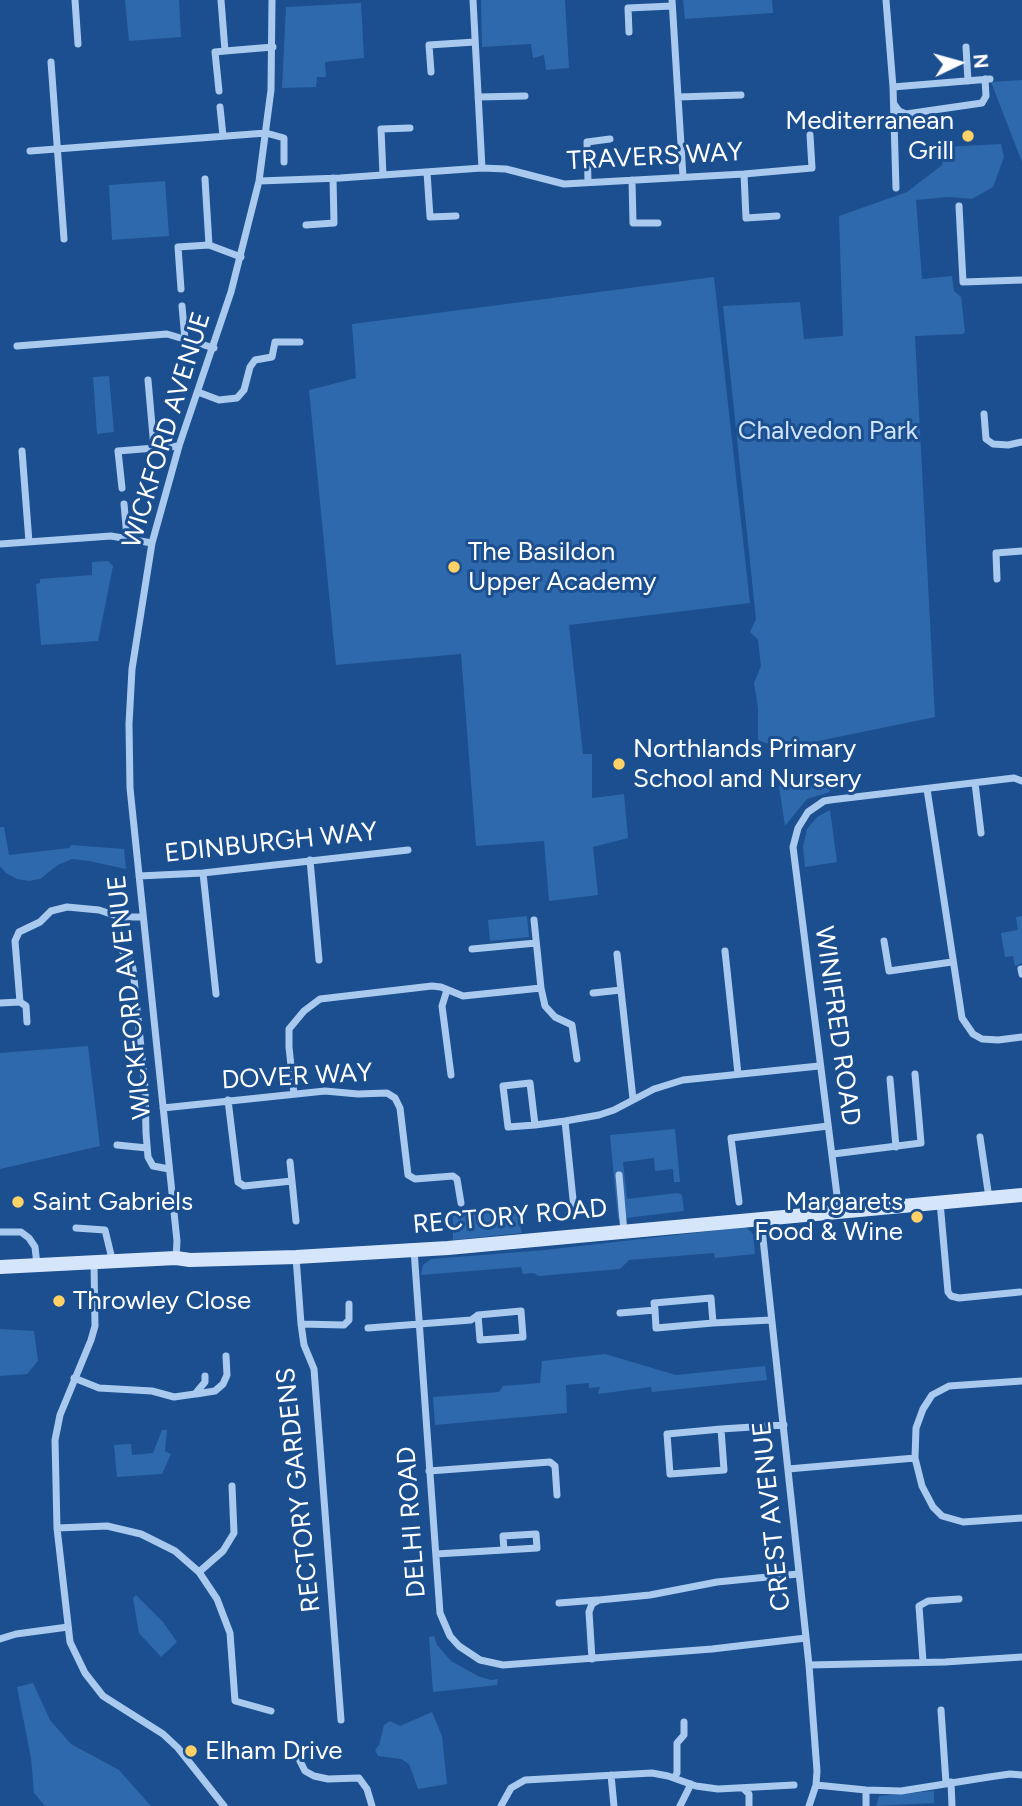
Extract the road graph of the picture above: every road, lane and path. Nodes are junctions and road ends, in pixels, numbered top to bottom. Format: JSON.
{"nodes":[{"id":1,"x":75,"y":0,"type":"edge"},
{"id":2,"x":221,"y":0,"type":"edge"},
{"id":3,"x":272,"y":0,"type":"edge"},
{"id":4,"x":473,"y":0,"type":"edge"},
{"id":5,"x":886,"y":0,"type":"edge"},
{"id":6,"x":672,"y":3,"type":"edge"},
{"id":7,"x":629,"y":32,"type":"dead end"},
{"id":8,"x":475,"y":42,"type":"junction"},
{"id":9,"x":78,"y":44,"type":"dead end"},
{"id":10,"x":273,"y":47,"type":"junction"},
{"id":11,"x":966,"y":47,"type":"dead end"},
{"id":12,"x":225,"y":51,"type":"junction"},
{"id":13,"x":51,"y":62,"type":"dead end"},
{"id":14,"x":431,"y":72,"type":"dead end"},
{"id":15,"x":968,"y":81,"type":"junction"},
{"id":16,"x":893,"y":87,"type":"junction"},
{"id":17,"x":219,"y":90,"type":"dead end"},
{"id":18,"x":741,"y":95,"type":"dead end"},
{"id":19,"x":525,"y":96,"type":"dead end"},
{"id":20,"x":478,"y":97,"type":"junction"},
{"id":21,"x":678,"y":97,"type":"junction"},
{"id":22,"x":894,"y":103,"type":"junction"},
{"id":23,"x":220,"y":107,"type":"dead end"},
{"id":24,"x":410,"y":128,"type":"dead end"},
{"id":25,"x":266,"y":133,"type":"junction"},
{"id":26,"x":810,"y":135,"type":"dead end"},
{"id":27,"x":223,"y":136,"type":"junction"},
{"id":28,"x":610,"y":139,"type":"dead end"},
{"id":29,"x":59,"y":149,"type":"junction"},
{"id":30,"x":30,"y":151,"type":"dead end"},
{"id":31,"x":284,"y":162,"type":"dead end"},
{"id":32,"x":482,"y":168,"type":"junction"},
{"id":33,"x":427,"y":172,"type":"junction"},
{"id":34,"x":744,"y":174,"type":"junction"},
{"id":35,"x":383,"y":175,"type":"junction"},
{"id":36,"x":682,"y":177,"type":"junction"},
{"id":37,"x":333,"y":178,"type":"junction"},
{"id":38,"x":205,"y":179,"type":"dead end"},
{"id":39,"x":632,"y":180,"type":"junction"},
{"id":40,"x":259,"y":181,"type":"junction"},
{"id":41,"x":588,"y":182,"type":"junction"},
{"id":42,"x":896,"y":188,"type":"dead end"},
{"id":43,"x":959,"y":206,"type":"dead end"},
{"id":44,"x":456,"y":216,"type":"dead end"},
{"id":45,"x":777,"y":216,"type":"dead end"},
{"id":46,"x":658,"y":223,"type":"dead end"},
{"id":47,"x":306,"y":225,"type":"dead end"},
{"id":48,"x":64,"y":239,"type":"dead end"},
{"id":49,"x":209,"y":245,"type":"junction"},
{"id":50,"x":241,"y":257,"type":"junction"},
{"id":51,"x":1022,"y":280,"type":"edge"},
{"id":52,"x":181,"y":289,"type":"dead end"},
{"id":53,"x":182,"y":306,"type":"dead end"},
{"id":54,"x":185,"y":340,"type":"junction"},
{"id":55,"x":300,"y":342,"type":"dead end"},
{"id":56,"x":17,"y":346,"type":"dead end"},
{"id":57,"x":214,"y":348,"type":"junction"},
{"id":58,"x":148,"y":380,"type":"dead end"},
{"id":59,"x":198,"y":392,"type":"junction"},
{"id":60,"x":984,"y":414,"type":"dead end"},
{"id":61,"x":1022,"y":442,"type":"edge"},
{"id":62,"x":179,"y":446,"type":"junction"},
{"id":63,"x":154,"y":448,"type":"junction"},
{"id":64,"x":22,"y":451,"type":"dead end"},
{"id":65,"x":122,"y":488,"type":"dead end"},
{"id":66,"x":124,"y":504,"type":"dead end"},
{"id":67,"x":127,"y":537,"type":"junction"},
{"id":68,"x":29,"y":542,"type":"junction"},
{"id":69,"x":152,"y":543,"type":"junction"},
{"id":70,"x":4,"y":544,"type":"edge"},
{"id":71,"x":1022,"y":551,"type":"edge"},
{"id":72,"x":997,"y":579,"type":"dead end"},
{"id":73,"x":1022,"y":781,"type":"edge"},
{"id":74,"x":975,"y":783,"type":"junction"},
{"id":75,"x":927,"y":789,"type":"junction"},
{"id":76,"x":981,"y":833,"type":"dead end"},
{"id":77,"x":408,"y":850,"type":"dead end"},
{"id":78,"x":310,"y":860,"type":"junction"},
{"id":79,"x":203,"y":873,"type":"junction"},
{"id":80,"x":139,"y":876,"type":"junction"},
{"id":81,"x":143,"y":917,"type":"junction"},
{"id":82,"x":534,"y":920,"type":"dead end"},
{"id":83,"x":884,"y":941,"type":"dead end"},
{"id":84,"x":536,"y":943,"type":"junction"},
{"id":85,"x":121,"y":949,"type":"dead end"},
{"id":86,"x":472,"y":949,"type":"dead end"},
{"id":87,"x":725,"y":951,"type":"dead end"},
{"id":88,"x":617,"y":954,"type":"dead end"},
{"id":89,"x":319,"y":960,"type":"dead end"},
{"id":90,"x":952,"y":962,"type":"junction"},
{"id":91,"x":541,"y":988,"type":"junction"},
{"id":92,"x":447,"y":990,"type":"junction"},
{"id":93,"x":621,"y":990,"type":"junction"},
{"id":94,"x":593,"y":993,"type":"dead end"},
{"id":95,"x":216,"y":994,"type":"dead end"},
{"id":96,"x":20,"y":1002,"type":"junction"},
{"id":97,"x":0,"y":1003,"type":"edge"},
{"id":98,"x":27,"y":1022,"type":"dead end"},
{"id":99,"x":1022,"y":1037,"type":"edge"},
{"id":100,"x":577,"y":1059,"type":"dead end"},
{"id":101,"x":819,"y":1066,"type":"junction"},
{"id":102,"x":738,"y":1074,"type":"junction"},
{"id":103,"x":915,"y":1074,"type":"dead end"},
{"id":104,"x":451,"y":1075,"type":"dead end"},
{"id":105,"x":890,"y":1079,"type":"dead end"},
{"id":106,"x":294,"y":1094,"type":"junction"},
{"id":107,"x":633,"y":1099,"type":"junction"},
{"id":108,"x":228,"y":1100,"type":"junction"},
{"id":109,"x":163,"y":1108,"type":"junction"},
{"id":110,"x":565,"y":1121,"type":"junction"},
{"id":111,"x":535,"y":1125,"type":"junction"},
{"id":112,"x":828,"y":1126,"type":"junction"},
{"id":113,"x":980,"y":1137,"type":"dead end"},
{"id":114,"x":117,"y":1145,"type":"dead end"},
{"id":115,"x":896,"y":1147,"type":"junction"},
{"id":116,"x":147,"y":1148,"type":"junction"},
{"id":117,"x":833,"y":1154,"type":"junction"},
{"id":118,"x":290,"y":1162,"type":"dead end"},
{"id":119,"x":169,"y":1169,"type":"junction"},
{"id":120,"x":620,"y":1175,"type":"dead end"},
{"id":121,"x":292,"y":1181,"type":"junction"},
{"id":122,"x":1022,"y":1195,"type":"edge"},
{"id":123,"x":989,"y":1198,"type":"junction"},
{"id":124,"x":739,"y":1202,"type":"dead end"},
{"id":125,"x":940,"y":1202,"type":"junction"},
{"id":126,"x":461,"y":1203,"type":"dead end"},
{"id":127,"x":574,"y":1209,"type":"dead end"},
{"id":128,"x":839,"y":1211,"type":"junction"},
{"id":129,"x":761,"y":1220,"type":"junction"},
{"id":130,"x":296,"y":1221,"type":"dead end"},
{"id":131,"x":76,"y":1228,"type":"dead end"},
{"id":132,"x":0,"y":1232,"type":"edge"},
{"id":133,"x":624,"y":1232,"type":"junction"},
{"id":134,"x":414,"y":1250,"type":"junction"},
{"id":135,"x":296,"y":1257,"type":"junction"},
{"id":136,"x":176,"y":1258,"type":"junction"},
{"id":137,"x":113,"y":1262,"type":"junction"},
{"id":138,"x":94,"y":1263,"type":"junction"},
{"id":139,"x":37,"y":1265,"type":"junction"},
{"id":140,"x":0,"y":1267,"type":"edge"},
{"id":141,"x":1020,"y":1292,"type":"dead end"},
{"id":142,"x":349,"y":1304,"type":"dead end"},
{"id":143,"x":654,"y":1310,"type":"junction"},
{"id":144,"x":620,"y":1313,"type":"dead end"},
{"id":145,"x":478,"y":1315,"type":"junction"},
{"id":146,"x":771,"y":1320,"type":"junction"},
{"id":147,"x":420,"y":1323,"type":"junction"},
{"id":148,"x":713,"y":1323,"type":"junction"},
{"id":149,"x":300,"y":1324,"type":"junction"},
{"id":150,"x":368,"y":1328,"type":"dead end"},
{"id":151,"x":226,"y":1356,"type":"dead end"},
{"id":152,"x":205,"y":1376,"type":"dead end"},
{"id":153,"x":74,"y":1378,"type":"junction"},
{"id":154,"x":1022,"y":1381,"type":"edge"},
{"id":155,"x":195,"y":1394,"type":"junction"},
{"id":156,"x":783,"y":1425,"type":"junction"},
{"id":157,"x":721,"y":1429,"type":"junction"},
{"id":158,"x":915,"y":1458,"type":"junction"},
{"id":159,"x":788,"y":1469,"type":"junction"},
{"id":160,"x":429,"y":1471,"type":"junction"},
{"id":161,"x":232,"y":1486,"type":"dead end"},
{"id":162,"x":557,"y":1495,"type":"dead end"},
{"id":163,"x":1022,"y":1518,"type":"edge"},
{"id":164,"x":57,"y":1528,"type":"junction"},
{"id":165,"x":504,"y":1550,"type":"junction"},
{"id":166,"x":436,"y":1554,"type":"junction"},
{"id":167,"x":199,"y":1572,"type":"junction"},
{"id":168,"x":798,"y":1574,"type":"junction"},
{"id":169,"x":959,"y":1599,"type":"dead end"},
{"id":170,"x":598,"y":1600,"type":"junction"},
{"id":171,"x":559,"y":1603,"type":"dead end"},
{"id":172,"x":68,"y":1627,"type":"junction"},
{"id":173,"x":806,"y":1638,"type":"junction"},
{"id":174,"x":0,"y":1639,"type":"edge"},
{"id":175,"x":1022,"y":1657,"type":"edge"},
{"id":176,"x":592,"y":1659,"type":"junction"},
{"id":177,"x":923,"y":1661,"type":"junction"},
{"id":178,"x":809,"y":1665,"type":"junction"},
{"id":179,"x":941,"y":1710,"type":"dead end"},
{"id":180,"x":271,"y":1711,"type":"dead end"},
{"id":181,"x":341,"y":1720,"type":"dead end"},
{"id":182,"x":684,"y":1721,"type":"dead end"},
{"id":183,"x":300,"y":1761,"type":"dead end"},
{"id":184,"x":1022,"y":1773,"type":"edge"},
{"id":185,"x":611,"y":1774,"type":"junction"},
{"id":186,"x":674,"y":1778,"type":"junction"},
{"id":187,"x":948,"y":1783,"type":"junction"},
{"id":188,"x":691,"y":1784,"type":"junction"},
{"id":189,"x":794,"y":1785,"type":"dead end"},
{"id":190,"x":816,"y":1785,"type":"junction"},
{"id":191,"x":742,"y":1788,"type":"junction"},
{"id":192,"x":866,"y":1790,"type":"junction"},
{"id":193,"x":224,"y":1806,"type":"edge"},
{"id":194,"x":372,"y":1806,"type":"edge"},
{"id":195,"x":502,"y":1806,"type":"edge"},
{"id":196,"x":614,"y":1806,"type":"edge"},
{"id":197,"x":681,"y":1806,"type":"edge"},
{"id":198,"x":749,"y":1806,"type":"edge"},
{"id":199,"x":810,"y":1806,"type":"edge"},
{"id":200,"x":866,"y":1806,"type":"edge"},
{"id":201,"x":952,"y":1806,"type":"edge"}],
"edges":[{"from":1,"to":9,"type":"street"},
{"from":2,"to":12,"type":"street"},
{"from":3,"to":10,"type":"street","name":"WICKFORD AVENUE"},
{"from":4,"to":8,"type":"street"},
{"from":5,"to":16,"type":"street"},
{"from":6,"to":7,"type":"street"},
{"from":6,"to":21,"type":"street"},
{"from":8,"to":14,"type":"street"},
{"from":8,"to":20,"type":"street"},
{"from":10,"to":12,"type":"street"},
{"from":10,"to":25,"type":"street","name":"WICKFORD AVENUE"},
{"from":11,"to":15,"type":"street"},
{"from":12,"to":17,"type":"street"},
{"from":13,"to":29,"type":"street"},
{"from":15,"to":16,"type":"street"},
{"from":15,"to":22,"type":"street"},
{"from":16,"to":22,"type":"street"},
{"from":18,"to":21,"type":"street"},
{"from":19,"to":20,"type":"street"},
{"from":20,"to":32,"type":"street"},
{"from":21,"to":36,"type":"street"},
{"from":22,"to":42,"type":"street"},
{"from":23,"to":27,"type":"street"},
{"from":24,"to":35,"type":"street"},
{"from":25,"to":27,"type":"street"},
{"from":25,"to":31,"type":"street"},
{"from":25,"to":40,"type":"street","name":"WICKFORD AVENUE"},
{"from":26,"to":34,"type":"street","name":"TRAVERS WAY"},
{"from":27,"to":29,"type":"street"},
{"from":28,"to":41,"type":"street"},
{"from":29,"to":30,"type":"street"},
{"from":29,"to":48,"type":"street"},
{"from":32,"to":33,"type":"street","name":"TRAVERS WAY"},
{"from":32,"to":41,"type":"street","name":"TRAVERS WAY"},
{"from":33,"to":35,"type":"street","name":"TRAVERS WAY"},
{"from":33,"to":44,"type":"street"},
{"from":34,"to":36,"type":"street","name":"TRAVERS WAY"},
{"from":34,"to":45,"type":"street"},
{"from":35,"to":37,"type":"street","name":"TRAVERS WAY"},
{"from":36,"to":39,"type":"street","name":"TRAVERS WAY"},
{"from":37,"to":40,"type":"street","name":"TRAVERS WAY"},
{"from":37,"to":47,"type":"street"},
{"from":38,"to":49,"type":"street"},
{"from":39,"to":41,"type":"street","name":"TRAVERS WAY"},
{"from":39,"to":46,"type":"street"},
{"from":40,"to":50,"type":"street","name":"WICKFORD AVENUE"},
{"from":43,"to":51,"type":"street"},
{"from":49,"to":50,"type":"street"},
{"from":49,"to":52,"type":"street"},
{"from":50,"to":57,"type":"street","name":"WICKFORD AVENUE"},
{"from":53,"to":54,"type":"street"},
{"from":54,"to":56,"type":"street"},
{"from":54,"to":57,"type":"street"},
{"from":55,"to":59,"type":"street"},
{"from":57,"to":59,"type":"street","name":"WICKFORD AVENUE"},
{"from":58,"to":63,"type":"street"},
{"from":59,"to":62,"type":"street","name":"WICKFORD AVENUE"},
{"from":60,"to":61,"type":"street"},
{"from":62,"to":63,"type":"street"},
{"from":62,"to":69,"type":"street","name":"WICKFORD AVENUE"},
{"from":63,"to":65,"type":"street"},
{"from":64,"to":68,"type":"street"},
{"from":66,"to":67,"type":"street"},
{"from":67,"to":68,"type":"street"},
{"from":67,"to":69,"type":"street"},
{"from":68,"to":70,"type":"street"},
{"from":69,"to":80,"type":"street","name":"WICKFORD AVENUE"},
{"from":71,"to":72,"type":"street"},
{"from":73,"to":74,"type":"street"},
{"from":74,"to":75,"type":"street"},
{"from":74,"to":76,"type":"street"},
{"from":75,"to":90,"type":"street"},
{"from":75,"to":101,"type":"street","name":"WINIFRED ROAD"},
{"from":77,"to":78,"type":"street","name":"EDINBURGH WAY"},
{"from":78,"to":79,"type":"street","name":"EDINBURGH WAY"},
{"from":78,"to":89,"type":"street"},
{"from":79,"to":80,"type":"street","name":"EDINBURGH WAY"},
{"from":79,"to":95,"type":"street"},
{"from":80,"to":81,"type":"street","name":"WICKFORD AVENUE"},
{"from":81,"to":96,"type":"street"},
{"from":81,"to":109,"type":"street","name":"WICKFORD AVENUE"},
{"from":82,"to":84,"type":"street"},
{"from":83,"to":90,"type":"street"},
{"from":84,"to":86,"type":"street"},
{"from":84,"to":91,"type":"street"},
{"from":85,"to":116,"type":"street","name":"WICKFORD AVENUE"},
{"from":87,"to":102,"type":"street"},
{"from":88,"to":93,"type":"street"},
{"from":90,"to":99,"type":"street"},
{"from":91,"to":92,"type":"street"},
{"from":91,"to":100,"type":"street"},
{"from":92,"to":104,"type":"street"},
{"from":92,"to":106,"type":"street"},
{"from":93,"to":94,"type":"street"},
{"from":93,"to":107,"type":"street"},
{"from":96,"to":97,"type":"street"},
{"from":96,"to":98,"type":"street"},
{"from":101,"to":102,"type":"street"},
{"from":101,"to":112,"type":"street","name":"WINIFRED ROAD"},
{"from":102,"to":107,"type":"street"},
{"from":103,"to":115,"type":"street"},
{"from":105,"to":115,"type":"street"},
{"from":106,"to":108,"type":"street","name":"DOVER WAY"},
{"from":106,"to":126,"type":"street","name":"DOVER WAY"},
{"from":107,"to":110,"type":"street"},
{"from":108,"to":109,"type":"street","name":"DOVER WAY"},
{"from":108,"to":121,"type":"street"},
{"from":109,"to":119,"type":"street","name":"WICKFORD AVENUE"},
{"from":110,"to":111,"type":"street"},
{"from":110,"to":127,"type":"street"},
{"from":111,"to":111,"type":"street"},
{"from":112,"to":117,"type":"street","name":"WINIFRED ROAD"},
{"from":112,"to":124,"type":"street"},
{"from":113,"to":123,"type":"street"},
{"from":114,"to":116,"type":"street"},
{"from":115,"to":117,"type":"street"},
{"from":116,"to":119,"type":"street","name":"WICKFORD AVENUE"},
{"from":117,"to":128,"type":"street","name":"WINIFRED ROAD"},
{"from":118,"to":121,"type":"street"},
{"from":119,"to":136,"type":"street","name":"WICKFORD AVENUE"},
{"from":120,"to":133,"type":"street"},
{"from":121,"to":130,"type":"street"},
{"from":122,"to":123,"type":"street","name":"RECTORY ROAD"},
{"from":123,"to":125,"type":"street","name":"RECTORY ROAD"},
{"from":125,"to":128,"type":"street","name":"RECTORY ROAD"},
{"from":125,"to":141,"type":"street"},
{"from":128,"to":129,"type":"street","name":"RECTORY ROAD"},
{"from":129,"to":133,"type":"street","name":"RECTORY ROAD"},
{"from":129,"to":146,"type":"street","name":"CREST AVENUE"},
{"from":131,"to":137,"type":"street"},
{"from":132,"to":139,"type":"street"},
{"from":133,"to":134,"type":"street","name":"RECTORY ROAD"},
{"from":134,"to":135,"type":"street","name":"RECTORY ROAD"},
{"from":134,"to":147,"type":"street","name":"DELHI ROAD"},
{"from":135,"to":136,"type":"street","name":"RECTORY ROAD"},
{"from":135,"to":149,"type":"street","name":"RECTORY GARDENS"},
{"from":136,"to":137,"type":"street","name":"RECTORY ROAD"},
{"from":137,"to":138,"type":"street","name":"RECTORY ROAD"},
{"from":138,"to":139,"type":"street","name":"RECTORY ROAD"},
{"from":138,"to":153,"type":"street"},
{"from":139,"to":140,"type":"street","name":"RECTORY ROAD"},
{"from":142,"to":149,"type":"street"},
{"from":143,"to":144,"type":"street"},
{"from":143,"to":148,"type":"street"},
{"from":143,"to":148,"type":"street"},
{"from":145,"to":145,"type":"street"},
{"from":145,"to":147,"type":"street"},
{"from":146,"to":148,"type":"street"},
{"from":146,"to":156,"type":"street","name":"CREST AVENUE"},
{"from":147,"to":150,"type":"street"},
{"from":147,"to":160,"type":"street","name":"DELHI ROAD"},
{"from":149,"to":181,"type":"street","name":"RECTORY GARDENS"},
{"from":151,"to":155,"type":"street"},
{"from":152,"to":155,"type":"street"},
{"from":153,"to":155,"type":"street"},
{"from":153,"to":164,"type":"street"},
{"from":154,"to":158,"type":"street"},
{"from":156,"to":157,"type":"street"},
{"from":156,"to":159,"type":"street","name":"CREST AVENUE"},
{"from":157,"to":157,"type":"street"},
{"from":158,"to":159,"type":"street"},
{"from":158,"to":163,"type":"street"},
{"from":159,"to":168,"type":"street","name":"CREST AVENUE"},
{"from":160,"to":162,"type":"street"},
{"from":160,"to":166,"type":"street","name":"DELHI ROAD"},
{"from":161,"to":167,"type":"street"},
{"from":164,"to":167,"type":"street"},
{"from":164,"to":172,"type":"street"},
{"from":165,"to":165,"type":"street"},
{"from":165,"to":166,"type":"street"},
{"from":166,"to":176,"type":"street","name":"DELHI ROAD"},
{"from":167,"to":180,"type":"street"},
{"from":168,"to":170,"type":"street"},
{"from":168,"to":173,"type":"street","name":"CREST AVENUE"},
{"from":169,"to":177,"type":"street"},
{"from":170,"to":171,"type":"street"},
{"from":170,"to":176,"type":"street"},
{"from":172,"to":174,"type":"street"},
{"from":172,"to":193,"type":"street"},
{"from":173,"to":176,"type":"street","name":"DELHI ROAD"},
{"from":173,"to":178,"type":"street","name":"CREST AVENUE"},
{"from":175,"to":177,"type":"street"},
{"from":177,"to":178,"type":"street"},
{"from":178,"to":190,"type":"street","name":"CREST AVENUE"},
{"from":179,"to":187,"type":"street"},
{"from":182,"to":186,"type":"street"},
{"from":183,"to":194,"type":"street"},
{"from":184,"to":187,"type":"street"},
{"from":185,"to":186,"type":"street"},
{"from":185,"to":195,"type":"street"},
{"from":185,"to":196,"type":"street"},
{"from":186,"to":188,"type":"street"},
{"from":187,"to":192,"type":"street"},
{"from":187,"to":201,"type":"street"},
{"from":188,"to":191,"type":"street"},
{"from":188,"to":197,"type":"street"},
{"from":189,"to":191,"type":"street"},
{"from":190,"to":192,"type":"street"},
{"from":190,"to":199,"type":"street","name":"CREST AVENUE"},
{"from":191,"to":198,"type":"street"},
{"from":192,"to":200,"type":"street"}]}
